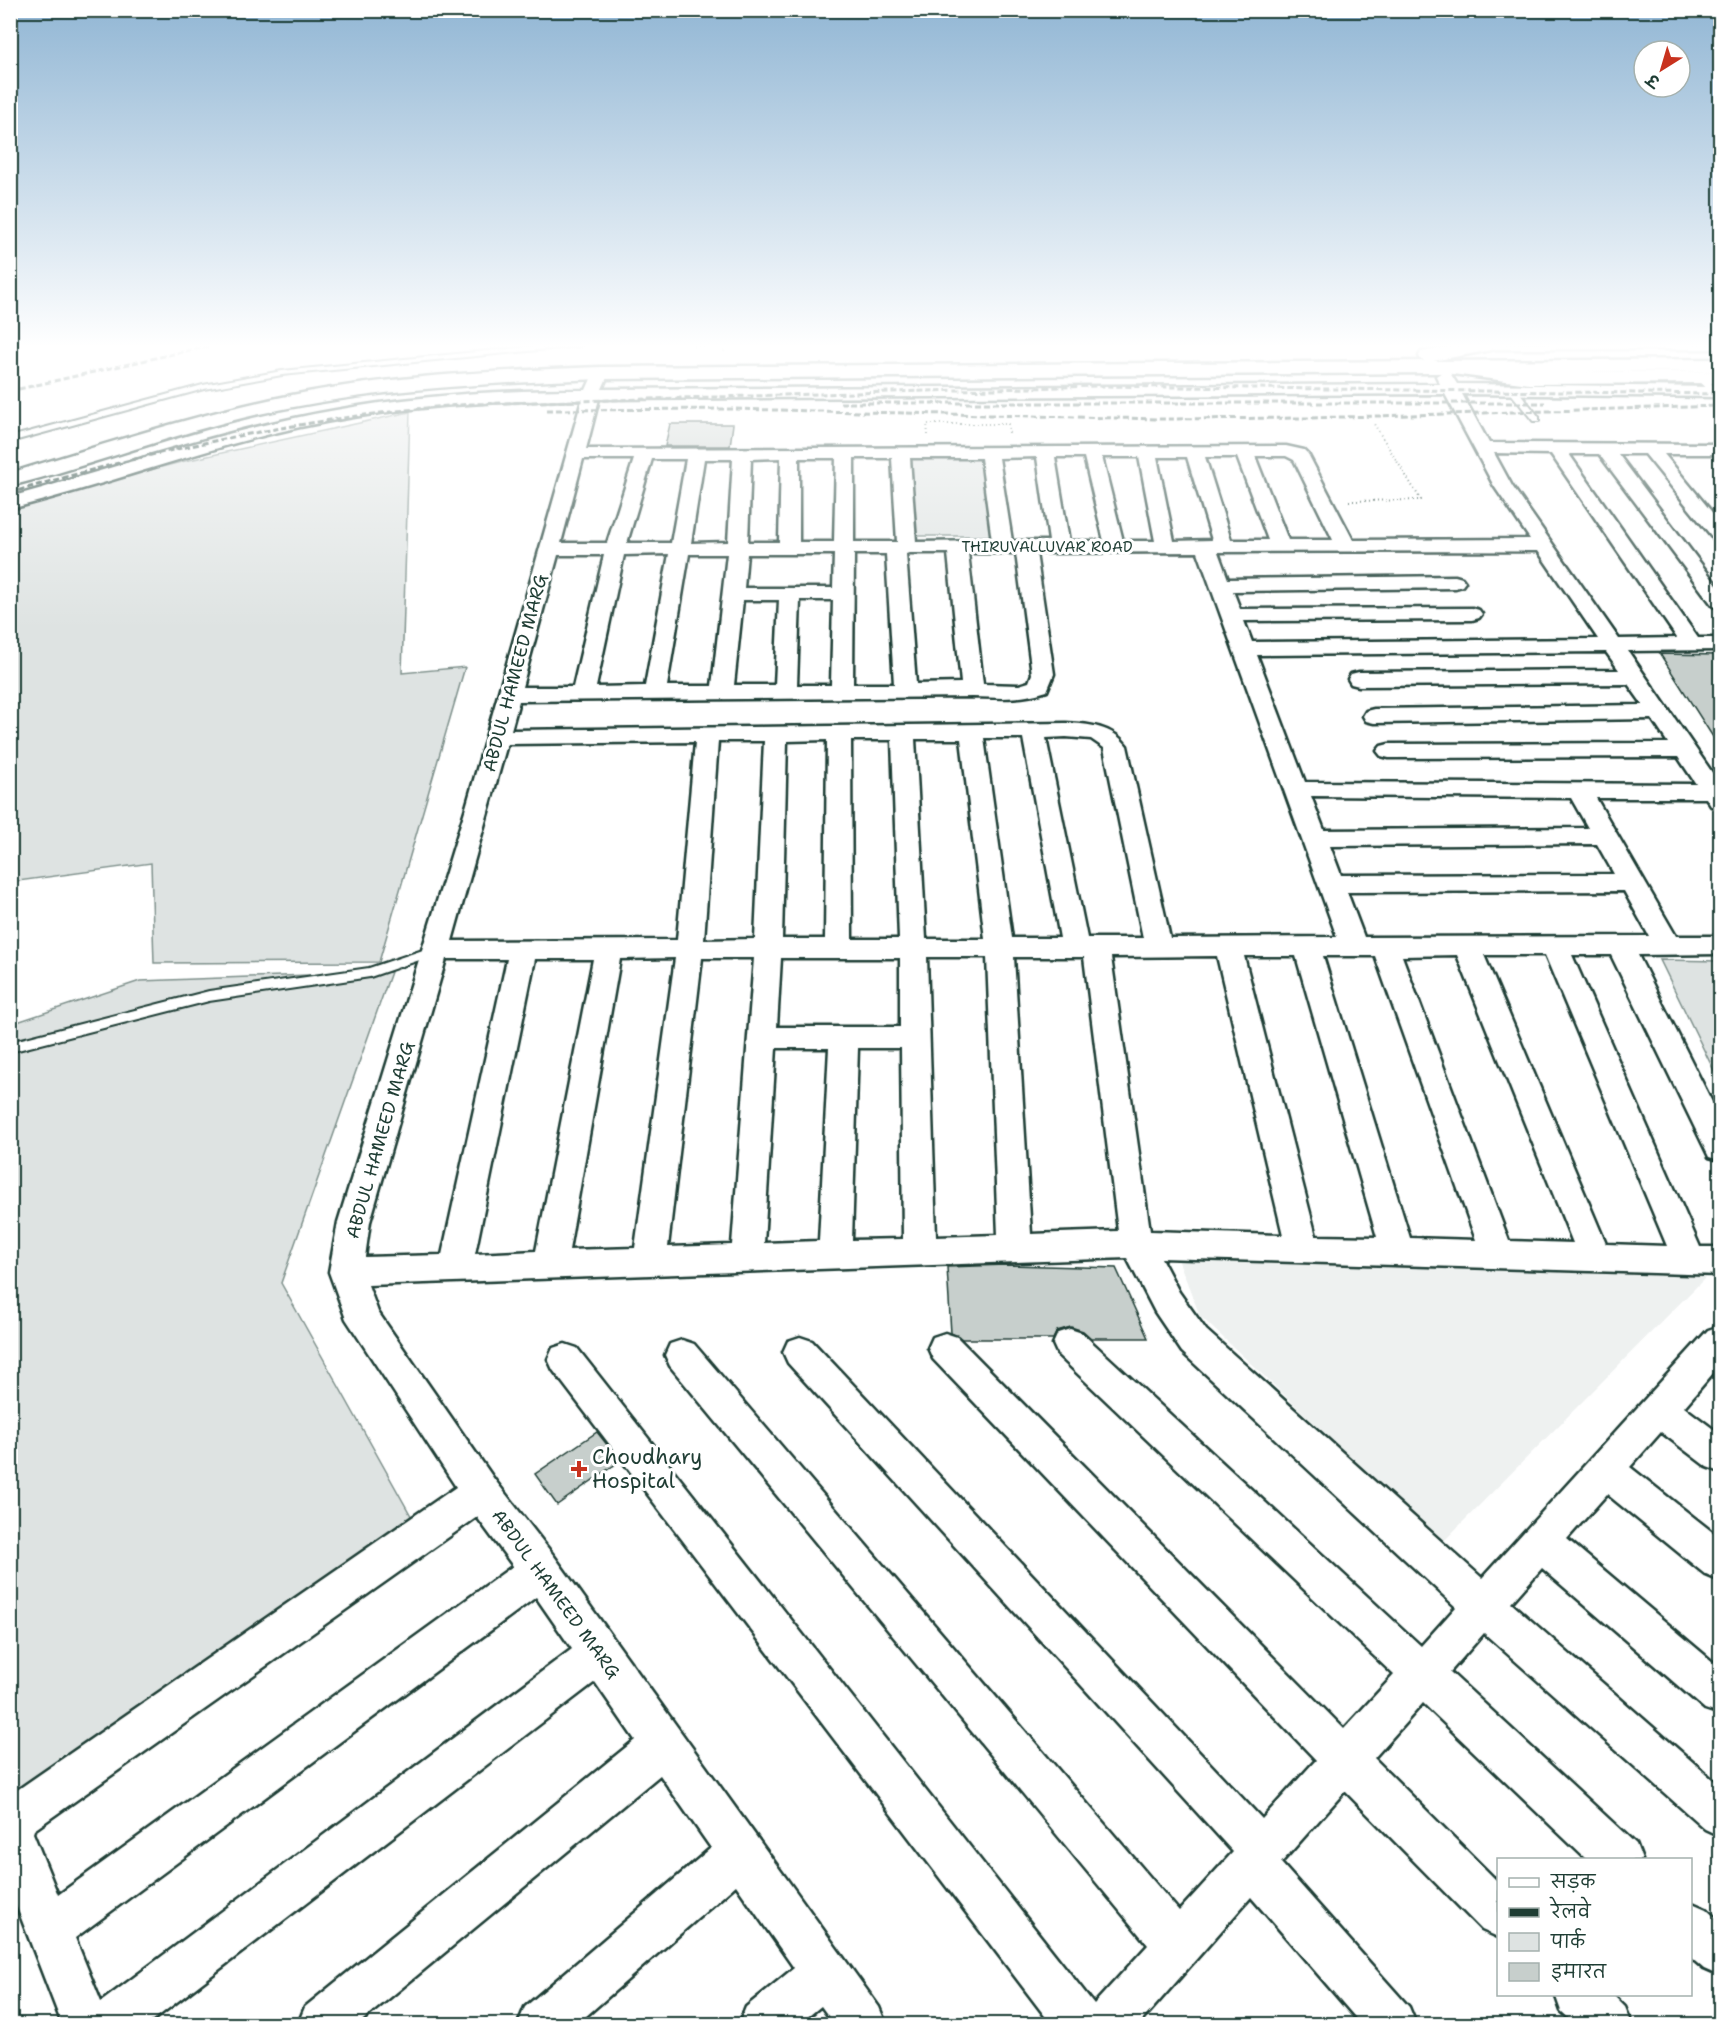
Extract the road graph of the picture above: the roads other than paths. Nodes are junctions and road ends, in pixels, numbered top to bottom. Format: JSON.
{"nodes":[{"id":1,"x":87,"y":439,"type":"edge"},
{"id":2,"x":147,"y":439,"type":"edge"},
{"id":3,"x":235,"y":439,"type":"edge"},
{"id":4,"x":580,"y":439,"type":"edge"},
{"id":5,"x":1477,"y":439,"type":"edge"},
{"id":6,"x":1482,"y":448,"type":"junction"},
{"id":7,"x":1556,"y":448,"type":"junction"},
{"id":8,"x":1604,"y":448,"type":"junction"},
{"id":9,"x":1650,"y":449,"type":"junction"},
{"id":10,"x":1712,"y":449,"type":"edge"},
{"id":11,"x":989,"y":453,"type":"junction"},
{"id":12,"x":1045,"y":453,"type":"junction"},
{"id":13,"x":1092,"y":453,"type":"junction"},
{"id":14,"x":1146,"y":453,"type":"junction"},
{"id":15,"x":1195,"y":453,"type":"junction"},
{"id":16,"x":1244,"y":453,"type":"junction"},
{"id":17,"x":576,"y":454,"type":"junction"},
{"id":18,"x":645,"y":454,"type":"junction"},
{"id":19,"x":696,"y":454,"type":"junction"},
{"id":20,"x":742,"y":454,"type":"junction"},
{"id":21,"x":790,"y":454,"type":"junction"},
{"id":22,"x":845,"y":454,"type":"junction"},
{"id":23,"x":901,"y":454,"type":"junction"},
{"id":24,"x":10,"y":461,"type":"edge"},
{"id":25,"x":1720,"y":468,"type":"edge"},
{"id":26,"x":10,"y":480,"type":"edge"},
{"id":27,"x":10,"y":503,"type":"edge"},
{"id":28,"x":1720,"y":534,"type":"edge"},
{"id":29,"x":1436,"y":545,"type":"junction"},
{"id":30,"x":1544,"y":545,"type":"junction"},
{"id":31,"x":1215,"y":546,"type":"junction"},
{"id":32,"x":1281,"y":546,"type":"junction"},
{"id":33,"x":1346,"y":546,"type":"junction"},
{"id":34,"x":1014,"y":547,"type":"junction"},
{"id":35,"x":1060,"y":547,"type":"junction"},
{"id":36,"x":1115,"y":547,"type":"junction"},
{"id":37,"x":1166,"y":547,"type":"junction"},
{"id":38,"x":738,"y":548,"type":"junction"},
{"id":39,"x":789,"y":548,"type":"junction"},
{"id":40,"x":843,"y":548,"type":"junction"},
{"id":41,"x":902,"y":548,"type":"junction"},
{"id":42,"x":957,"y":548,"type":"junction"},
{"id":43,"x":549,"y":549,"type":"junction"},
{"id":44,"x":615,"y":549,"type":"junction"},
{"id":45,"x":678,"y":549,"type":"junction"},
{"id":46,"x":1455,"y":582,"type":"junction"},
{"id":47,"x":1220,"y":585,"type":"junction"},
{"id":48,"x":733,"y":594,"type":"junction"},
{"id":49,"x":790,"y":594,"type":"junction"},
{"id":50,"x":843,"y":594,"type":"junction"},
{"id":51,"x":1720,"y":602,"type":"edge"},
{"id":52,"x":1472,"y":614,"type":"junction"},
{"id":53,"x":1231,"y":615,"type":"junction"},
{"id":54,"x":1612,"y":644,"type":"junction"},
{"id":55,"x":1692,"y":644,"type":"junction"},
{"id":56,"x":1720,"y":644,"type":"edge"},
{"id":57,"x":1489,"y":646,"type":"junction"},
{"id":58,"x":1346,"y":647,"type":"junction"},
{"id":59,"x":1244,"y":649,"type":"junction"},
{"id":60,"x":1635,"y":677,"type":"junction"},
{"id":61,"x":1359,"y":679,"type":"junction"},
{"id":62,"x":905,"y":690,"type":"junction"},
{"id":63,"x":973,"y":690,"type":"junction"},
{"id":64,"x":842,"y":691,"type":"junction"},
{"id":65,"x":722,"y":692,"type":"junction"},
{"id":66,"x":786,"y":692,"type":"junction"},
{"id":67,"x":583,"y":693,"type":"junction"},
{"id":68,"x":655,"y":693,"type":"junction"},
{"id":69,"x":509,"y":694,"type":"junction"},
{"id":70,"x":1659,"y":712,"type":"junction"},
{"id":71,"x":1374,"y":716,"type":"junction"},
{"id":72,"x":1033,"y":731,"type":"junction"},
{"id":73,"x":903,"y":732,"type":"junction"},
{"id":74,"x":839,"y":734,"type":"junction"},
{"id":75,"x":972,"y":734,"type":"junction"},
{"id":76,"x":707,"y":735,"type":"junction"},
{"id":77,"x":776,"y":736,"type":"junction"},
{"id":78,"x":498,"y":737,"type":"junction"},
{"id":79,"x":1686,"y":750,"type":"junction"},
{"id":80,"x":1389,"y":751,"type":"junction"},
{"id":81,"x":1296,"y":789,"type":"junction"},
{"id":82,"x":1404,"y":790,"type":"junction"},
{"id":83,"x":1579,"y":790,"type":"junction"},
{"id":84,"x":1717,"y":796,"type":"edge"},
{"id":85,"x":1605,"y":836,"type":"junction"},
{"id":86,"x":1314,"y":838,"type":"junction"},
{"id":87,"x":1631,"y":882,"type":"junction"},
{"id":88,"x":1331,"y":884,"type":"junction"},
{"id":89,"x":1620,"y":945,"type":"junction"},
{"id":90,"x":1668,"y":945,"type":"junction"},
{"id":91,"x":1720,"y":945,"type":"edge"},
{"id":92,"x":1354,"y":946,"type":"junction"},
{"id":93,"x":1385,"y":946,"type":"junction"},
{"id":94,"x":1467,"y":946,"type":"junction"},
{"id":95,"x":1556,"y":946,"type":"junction"},
{"id":96,"x":1085,"y":947,"type":"junction"},
{"id":97,"x":1158,"y":947,"type":"junction"},
{"id":98,"x":1228,"y":947,"type":"junction"},
{"id":99,"x":1307,"y":947,"type":"junction"},
{"id":100,"x":838,"y":948,"type":"junction"},
{"id":101,"x":913,"y":948,"type":"junction"},
{"id":102,"x":1000,"y":948,"type":"junction"},
{"id":103,"x":608,"y":949,"type":"junction"},
{"id":104,"x":690,"y":949,"type":"junction"},
{"id":105,"x":768,"y":949,"type":"junction"},
{"id":106,"x":435,"y":950,"type":"junction"},
{"id":107,"x":523,"y":950,"type":"junction"},
{"id":108,"x":844,"y":1037,"type":"junction"},
{"id":109,"x":915,"y":1037,"type":"junction"},
{"id":110,"x":762,"y":1038,"type":"junction"},
{"id":111,"x":10,"y":1047,"type":"edge"},
{"id":112,"x":1720,"y":1148,"type":"edge"},
{"id":113,"x":1136,"y":1244,"type":"junction"},
{"id":114,"x":1303,"y":1248,"type":"junction"},
{"id":115,"x":1015,"y":1249,"type":"junction"},
{"id":116,"x":1398,"y":1251,"type":"junction"},
{"id":117,"x":920,"y":1252,"type":"junction"},
{"id":118,"x":1497,"y":1254,"type":"junction"},
{"id":119,"x":835,"y":1255,"type":"junction"},
{"id":120,"x":1595,"y":1257,"type":"junction"},
{"id":121,"x":747,"y":1258,"type":"junction"},
{"id":122,"x":1705,"y":1260,"type":"edge"},
{"id":123,"x":650,"y":1261,"type":"junction"},
{"id":124,"x":550,"y":1265,"type":"junction"},
{"id":125,"x":455,"y":1269,"type":"junction"},
{"id":126,"x":346,"y":1272,"type":"junction"},
{"id":127,"x":1070,"y":1344,"type":"dead end"},
{"id":128,"x":945,"y":1348,"type":"dead end"},
{"id":129,"x":1717,"y":1351,"type":"edge"},
{"id":130,"x":800,"y":1352,"type":"dead end"},
{"id":131,"x":682,"y":1355,"type":"dead end"},
{"id":132,"x":565,"y":1359,"type":"dead end"},
{"id":133,"x":1659,"y":1409,"type":"junction"},
{"id":134,"x":1720,"y":1455,"type":"edge"},
{"id":135,"x":1605,"y":1470,"type":"junction"},
{"id":136,"x":481,"y":1492,"type":"junction"},
{"id":137,"x":1541,"y":1542,"type":"junction"},
{"id":138,"x":1720,"y":1562,"type":"edge"},
{"id":139,"x":540,"y":1570,"type":"junction"},
{"id":140,"x":1484,"y":1606,"type":"junction"},
{"id":141,"x":599,"y":1653,"type":"junction"},
{"id":142,"x":1423,"y":1675,"type":"junction"},
{"id":143,"x":1720,"y":1694,"type":"edge"},
{"id":144,"x":664,"y":1744,"type":"junction"},
{"id":145,"x":1345,"y":1760,"type":"junction"},
{"id":146,"x":1720,"y":1814,"type":"edge"},
{"id":147,"x":10,"y":1826,"type":"edge"},
{"id":148,"x":10,"y":1831,"type":"edge"},
{"id":149,"x":741,"y":1852,"type":"junction"},
{"id":150,"x":1257,"y":1858,"type":"junction"},
{"id":151,"x":1618,"y":1858,"type":"edge"},
{"id":152,"x":1497,"y":1913,"type":"edge"},
{"id":153,"x":1692,"y":1927,"type":"edge"},
{"id":154,"x":50,"y":1928,"type":"junction"},
{"id":155,"x":1179,"y":1947,"type":"junction"},
{"id":156,"x":1720,"y":1953,"type":"edge"},
{"id":157,"x":825,"y":1972,"type":"junction"},
{"id":158,"x":1579,"y":1996,"type":"edge"},
{"id":159,"x":86,"y":2025,"type":"edge"},
{"id":160,"x":110,"y":2025,"type":"edge"},
{"id":161,"x":322,"y":2025,"type":"edge"},
{"id":162,"x":542,"y":2025,"type":"edge"},
{"id":163,"x":763,"y":2025,"type":"edge"},
{"id":164,"x":862,"y":2025,"type":"edge"},
{"id":165,"x":1080,"y":2025,"type":"edge"},
{"id":166,"x":1108,"y":2025,"type":"edge"},
{"id":167,"x":1392,"y":2025,"type":"edge"},
{"id":168,"x":1608,"y":2025,"type":"edge"}],
"edges":[{"from":1,"to":24,"type":"main road"},
{"from":2,"to":26,"type":"main road"},
{"from":3,"to":27,"type":"street"},
{"from":4,"to":17,"type":"street","name":"ABDUL HAMEED MARG"},
{"from":5,"to":6,"type":"street"},
{"from":6,"to":7,"type":"street"},
{"from":6,"to":30,"type":"street"},
{"from":7,"to":8,"type":"street"},
{"from":7,"to":55,"type":"street"},
{"from":8,"to":9,"type":"street"},
{"from":8,"to":51,"type":"street"},
{"from":9,"to":10,"type":"street"},
{"from":9,"to":28,"type":"street"},
{"from":10,"to":25,"type":"street"},
{"from":11,"to":12,"type":"street"},
{"from":11,"to":23,"type":"street"},
{"from":11,"to":34,"type":"street"},
{"from":12,"to":13,"type":"street"},
{"from":12,"to":35,"type":"street"},
{"from":13,"to":14,"type":"street"},
{"from":13,"to":36,"type":"street"},
{"from":14,"to":15,"type":"street"},
{"from":14,"to":37,"type":"street"},
{"from":15,"to":16,"type":"street"},
{"from":15,"to":31,"type":"street"},
{"from":16,"to":32,"type":"street"},
{"from":16,"to":33,"type":"street"},
{"from":17,"to":18,"type":"street"},
{"from":17,"to":43,"type":"street","name":"ABDUL HAMEED MARG"},
{"from":18,"to":19,"type":"street"},
{"from":18,"to":44,"type":"street"},
{"from":19,"to":20,"type":"street"},
{"from":19,"to":45,"type":"street"},
{"from":20,"to":21,"type":"street"},
{"from":20,"to":38,"type":"street"},
{"from":21,"to":22,"type":"street"},
{"from":21,"to":39,"type":"street"},
{"from":22,"to":23,"type":"street"},
{"from":22,"to":40,"type":"street"},
{"from":23,"to":41,"type":"street"},
{"from":29,"to":30,"type":"street","name":"THIRUVALLUVAR ROAD"},
{"from":29,"to":33,"type":"street","name":"THIRUVALLUVAR ROAD"},
{"from":29,"to":46,"type":"street"},
{"from":30,"to":54,"type":"street"},
{"from":31,"to":32,"type":"street","name":"THIRUVALLUVAR ROAD"},
{"from":31,"to":37,"type":"street","name":"THIRUVALLUVAR ROAD"},
{"from":31,"to":47,"type":"street"},
{"from":32,"to":33,"type":"street","name":"THIRUVALLUVAR ROAD"},
{"from":34,"to":35,"type":"street","name":"THIRUVALLUVAR ROAD"},
{"from":34,"to":42,"type":"street","name":"THIRUVALLUVAR ROAD"},
{"from":34,"to":63,"type":"street"},
{"from":35,"to":36,"type":"street","name":"THIRUVALLUVAR ROAD"},
{"from":36,"to":37,"type":"street","name":"THIRUVALLUVAR ROAD"},
{"from":38,"to":39,"type":"street","name":"THIRUVALLUVAR ROAD"},
{"from":38,"to":45,"type":"street","name":"THIRUVALLUVAR ROAD"},
{"from":38,"to":48,"type":"street"},
{"from":39,"to":40,"type":"street","name":"THIRUVALLUVAR ROAD"},
{"from":40,"to":41,"type":"street","name":"THIRUVALLUVAR ROAD"},
{"from":40,"to":50,"type":"street"},
{"from":41,"to":42,"type":"street","name":"THIRUVALLUVAR ROAD"},
{"from":41,"to":62,"type":"street"},
{"from":42,"to":63,"type":"street"},
{"from":43,"to":44,"type":"street","name":"THIRUVALLUVAR ROAD"},
{"from":43,"to":69,"type":"street","name":"ABDUL HAMEED MARG"},
{"from":44,"to":45,"type":"street","name":"THIRUVALLUVAR ROAD"},
{"from":44,"to":67,"type":"street"},
{"from":45,"to":68,"type":"street"},
{"from":46,"to":47,"type":"street"},
{"from":46,"to":52,"type":"street"},
{"from":47,"to":53,"type":"street"},
{"from":48,"to":49,"type":"street"},
{"from":48,"to":65,"type":"street"},
{"from":49,"to":50,"type":"street"},
{"from":49,"to":66,"type":"street"},
{"from":50,"to":64,"type":"street"},
{"from":52,"to":53,"type":"street"},
{"from":52,"to":57,"type":"street"},
{"from":53,"to":59,"type":"street"},
{"from":54,"to":55,"type":"street"},
{"from":54,"to":57,"type":"street"},
{"from":54,"to":60,"type":"street"},
{"from":55,"to":56,"type":"street"},
{"from":57,"to":58,"type":"street"},
{"from":58,"to":59,"type":"street"},
{"from":58,"to":61,"type":"street"},
{"from":59,"to":81,"type":"street"},
{"from":60,"to":61,"type":"street"},
{"from":60,"to":70,"type":"street"},
{"from":61,"to":71,"type":"street"},
{"from":62,"to":63,"type":"street"},
{"from":62,"to":64,"type":"street"},
{"from":64,"to":66,"type":"street"},
{"from":65,"to":66,"type":"street"},
{"from":65,"to":68,"type":"street"},
{"from":67,"to":68,"type":"street"},
{"from":67,"to":69,"type":"street"},
{"from":69,"to":78,"type":"street","name":"ABDUL HAMEED MARG"},
{"from":70,"to":71,"type":"street"},
{"from":70,"to":79,"type":"street"},
{"from":71,"to":80,"type":"street"},
{"from":72,"to":75,"type":"street"},
{"from":72,"to":96,"type":"street"},
{"from":72,"to":97,"type":"street"},
{"from":73,"to":74,"type":"street"},
{"from":73,"to":75,"type":"street"},
{"from":73,"to":101,"type":"street"},
{"from":74,"to":77,"type":"street"},
{"from":74,"to":100,"type":"street"},
{"from":75,"to":102,"type":"street"},
{"from":76,"to":77,"type":"street"},
{"from":76,"to":78,"type":"street"},
{"from":76,"to":104,"type":"street"},
{"from":77,"to":105,"type":"street"},
{"from":78,"to":106,"type":"street","name":"ABDUL HAMEED MARG"},
{"from":79,"to":80,"type":"street"},
{"from":79,"to":84,"type":"street"},
{"from":80,"to":82,"type":"street"},
{"from":81,"to":82,"type":"street"},
{"from":81,"to":86,"type":"street"},
{"from":82,"to":83,"type":"street"},
{"from":83,"to":84,"type":"street"},
{"from":83,"to":85,"type":"street"},
{"from":85,"to":86,"type":"street"},
{"from":85,"to":87,"type":"street"},
{"from":86,"to":88,"type":"street"},
{"from":87,"to":88,"type":"street"},
{"from":87,"to":90,"type":"street"},
{"from":88,"to":92,"type":"street"},
{"from":89,"to":90,"type":"street"},
{"from":89,"to":95,"type":"street"},
{"from":89,"to":112,"type":"street"},
{"from":90,"to":91,"type":"street"},
{"from":92,"to":93,"type":"street"},
{"from":92,"to":99,"type":"street"},
{"from":93,"to":94,"type":"street"},
{"from":93,"to":118,"type":"street"},
{"from":94,"to":95,"type":"street"},
{"from":94,"to":120,"type":"street"},
{"from":95,"to":122,"type":"street"},
{"from":96,"to":97,"type":"street"},
{"from":96,"to":102,"type":"street"},
{"from":96,"to":113,"type":"street"},
{"from":97,"to":98,"type":"street"},
{"from":98,"to":99,"type":"street"},
{"from":98,"to":114,"type":"street"},
{"from":99,"to":116,"type":"street"},
{"from":100,"to":101,"type":"street"},
{"from":100,"to":105,"type":"street"},
{"from":101,"to":102,"type":"street"},
{"from":101,"to":109,"type":"street"},
{"from":102,"to":115,"type":"street"},
{"from":103,"to":104,"type":"street"},
{"from":103,"to":107,"type":"street"},
{"from":103,"to":124,"type":"street"},
{"from":104,"to":105,"type":"street"},
{"from":104,"to":123,"type":"street"},
{"from":105,"to":110,"type":"street"},
{"from":106,"to":107,"type":"street"},
{"from":106,"to":111,"type":"lane"},
{"from":106,"to":126,"type":"street","name":"ABDUL HAMEED MARG"},
{"from":107,"to":125,"type":"street"},
{"from":108,"to":109,"type":"street"},
{"from":108,"to":110,"type":"street"},
{"from":108,"to":119,"type":"street"},
{"from":109,"to":117,"type":"street"},
{"from":110,"to":121,"type":"street"},
{"from":113,"to":114,"type":"street"},
{"from":113,"to":115,"type":"street"},
{"from":113,"to":140,"type":"street"},
{"from":114,"to":116,"type":"street"},
{"from":115,"to":117,"type":"street"},
{"from":116,"to":118,"type":"street"},
{"from":117,"to":119,"type":"street"},
{"from":118,"to":120,"type":"street"},
{"from":119,"to":121,"type":"street"},
{"from":120,"to":122,"type":"street"},
{"from":121,"to":123,"type":"street"},
{"from":123,"to":124,"type":"street"},
{"from":124,"to":125,"type":"street"},
{"from":125,"to":126,"type":"street"},
{"from":126,"to":136,"type":"street","name":"ABDUL HAMEED MARG"},
{"from":127,"to":142,"type":"street"},
{"from":128,"to":145,"type":"street"},
{"from":129,"to":133,"type":"street"},
{"from":130,"to":150,"type":"street"},
{"from":131,"to":155,"type":"street"},
{"from":132,"to":165,"type":"street"},
{"from":133,"to":134,"type":"street"},
{"from":133,"to":135,"type":"street"},
{"from":135,"to":137,"type":"street"},
{"from":135,"to":138,"type":"street"},
{"from":136,"to":139,"type":"street","name":"ABDUL HAMEED MARG"},
{"from":136,"to":147,"type":"street"},
{"from":137,"to":140,"type":"street"},
{"from":137,"to":143,"type":"street"},
{"from":139,"to":141,"type":"street","name":"ABDUL HAMEED MARG"},
{"from":139,"to":154,"type":"street"},
{"from":140,"to":142,"type":"street"},
{"from":140,"to":146,"type":"street"},
{"from":141,"to":144,"type":"street","name":"ABDUL HAMEED MARG"},
{"from":141,"to":160,"type":"street"},
{"from":142,"to":145,"type":"street"},
{"from":142,"to":151,"type":"street"},
{"from":144,"to":149,"type":"street","name":"ABDUL HAMEED MARG"},
{"from":144,"to":161,"type":"street"},
{"from":145,"to":150,"type":"street"},
{"from":145,"to":152,"type":"street"},
{"from":148,"to":154,"type":"street"},
{"from":149,"to":157,"type":"street","name":"ABDUL HAMEED MARG"},
{"from":149,"to":162,"type":"street"},
{"from":150,"to":155,"type":"street"},
{"from":150,"to":167,"type":"street"},
{"from":153,"to":156,"type":"street"},
{"from":154,"to":159,"type":"street"},
{"from":155,"to":166,"type":"street"},
{"from":157,"to":163,"type":"street"},
{"from":157,"to":164,"type":"street","name":"ABDUL HAMEED MARG"},
{"from":158,"to":168,"type":"street"}]}
